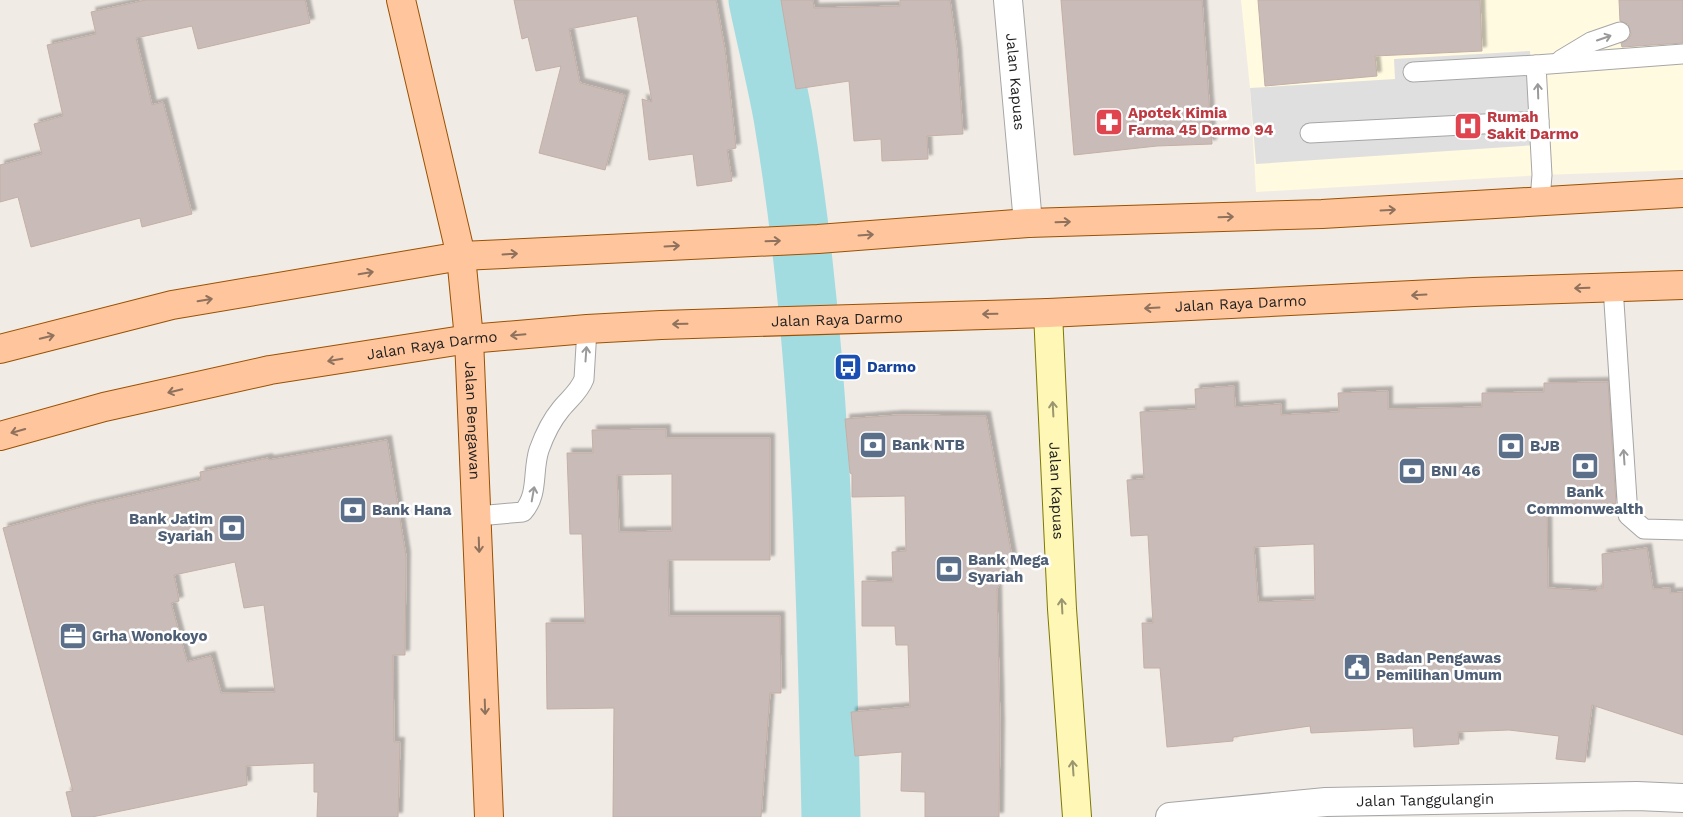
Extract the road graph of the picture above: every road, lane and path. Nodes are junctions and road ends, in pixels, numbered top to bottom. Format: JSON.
{"nodes":[{"id":1,"x":401,"y":0,"type":"edge"},
{"id":2,"x":1008,"y":0,"type":"edge"},
{"id":3,"x":1620,"y":32,"type":"dead end"},
{"id":4,"x":1683,"y":54,"type":"edge"},
{"id":5,"x":1558,"y":62,"type":"junction"},
{"id":6,"x":1536,"y":65,"type":"junction"},
{"id":7,"x":1413,"y":72,"type":"dead end"},
{"id":8,"x":1539,"y":121,"type":"junction"},
{"id":9,"x":1310,"y":133,"type":"dead end"},
{"id":10,"x":1683,"y":193,"type":"edge"},
{"id":11,"x":1540,"y":200,"type":"junction"},
{"id":12,"x":1028,"y":223,"type":"junction"},
{"id":13,"x":461,"y":256,"type":"junction"},
{"id":14,"x":1683,"y":285,"type":"edge"},
{"id":15,"x":1614,"y":287,"type":"junction"},
{"id":16,"x":1048,"y":313,"type":"junction"},
{"id":17,"x":587,"y":328,"type":"junction"},
{"id":18,"x":469,"y":339,"type":"junction"},
{"id":19,"x":0,"y":349,"type":"edge"},
{"id":20,"x":0,"y":436,"type":"edge"},
{"id":21,"x":478,"y":516,"type":"junction"},
{"id":22,"x":1683,"y":530,"type":"edge"},
{"id":23,"x":1683,"y":798,"type":"edge"},
{"id":24,"x":489,"y":817,"type":"edge"},
{"id":25,"x":1077,"y":817,"type":"edge"},
{"id":26,"x":1170,"y":817,"type":"edge"}],
"edges":[{"from":1,"to":13,"type":"main road","name":"Jalan Bengawan"},
{"from":2,"to":12,"type":"street","name":"Jalan Kapuas"},
{"from":5,"to":3,"type":"lane","one_way":true},
{"from":4,"to":5,"type":"lane"},
{"from":5,"to":6,"type":"lane"},
{"from":6,"to":7,"type":"lane"},
{"from":8,"to":6,"type":"lane","one_way":true},
{"from":8,"to":9,"type":"lane"},
{"from":8,"to":11,"type":"lane"},
{"from":10,"to":11,"type":"main road"},
{"from":12,"to":11,"type":"main road","one_way":true},
{"from":13,"to":12,"type":"main road","one_way":true},
{"from":13,"to":18,"type":"main road","name":"Jalan Bengawan"},
{"from":19,"to":13,"type":"main road","one_way":true},
{"from":14,"to":15,"type":"main road","name":"Jalan Raya Darmo"},
{"from":15,"to":16,"type":"main road","name":"Jalan Raya Darmo","one_way":true},
{"from":22,"to":15,"type":"lane","one_way":true},
{"from":16,"to":17,"type":"main road","name":"Jalan Raya Darmo","one_way":true},
{"from":25,"to":16,"type":"street","name":"Jalan Kapuas","one_way":true},
{"from":17,"to":18,"type":"main road","name":"Jalan Raya Darmo","one_way":true},
{"from":21,"to":17,"type":"lane","one_way":true},
{"from":18,"to":20,"type":"main road","name":"Jalan Raya Darmo","one_way":true},
{"from":18,"to":21,"type":"main road","name":"Jalan Bengawan"},
{"from":21,"to":24,"type":"main road","name":"Jalan Bengawan","one_way":true},
{"from":23,"to":26,"type":"street","name":"Jalan Tanggulangin"}]}
